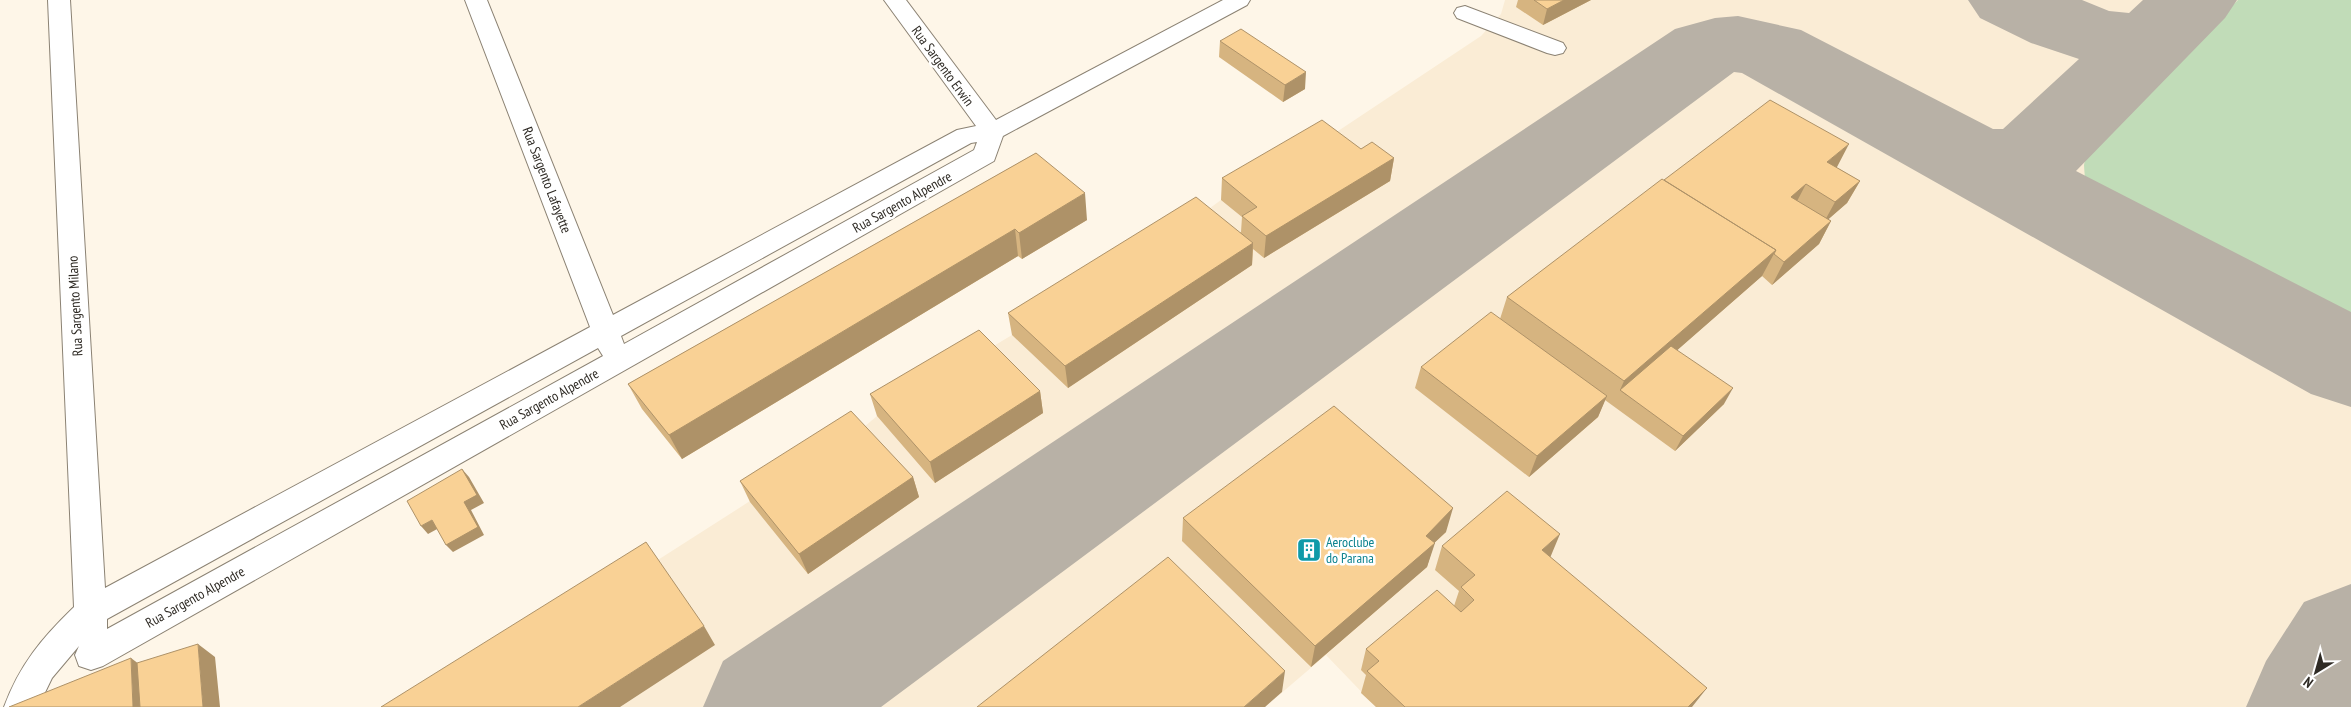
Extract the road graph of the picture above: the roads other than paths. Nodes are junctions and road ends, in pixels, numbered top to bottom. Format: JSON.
{"nodes":[{"id":1,"x":60,"y":0,"type":"edge"},
{"id":2,"x":476,"y":0,"type":"edge"},
{"id":3,"x":895,"y":0,"type":"edge"},
{"id":4,"x":1239,"y":0,"type":"edge"},
{"id":5,"x":1465,"y":13,"type":"dead end"},
{"id":6,"x":1555,"y":48,"type":"dead end"},
{"id":7,"x":992,"y":132,"type":"junction"},
{"id":8,"x":826,"y":212,"type":"junction"},
{"id":9,"x":848,"y":232,"type":"junction"},
{"id":10,"x":606,"y":332,"type":"junction"},
{"id":11,"x":617,"y":361,"type":"junction"},
{"id":12,"x":343,"y":475,"type":"junction"},
{"id":13,"x":361,"y":504,"type":"junction"},
{"id":14,"x":90,"y":612,"type":"junction"},
{"id":15,"x":92,"y":669,"type":"joint"},
{"id":16,"x":20,"y":707,"type":"edge"}],
"edges":[{"from":1,"to":14,"type":"lane","name":"Rua Sargento Milano"},
{"from":2,"to":10,"type":"lane","name":"Rua Sargento Lafayette"},
{"from":3,"to":7,"type":"lane","name":"Rua Sargento Erwin"},
{"from":4,"to":7,"type":"lane","name":"Rua Sargento Alpendre"},
{"from":5,"to":6,"type":"lane"},
{"from":7,"to":8,"type":"lane","name":"Rua Sargento Alpendre"},
{"from":7,"to":9,"type":"lane","name":"Rua Sargento Alpendre"},
{"from":8,"to":9,"type":"lane"},
{"from":8,"to":10,"type":"lane","name":"Rua Sargento Alpendre"},
{"from":9,"to":11,"type":"lane","name":"Rua Sargento Alpendre"},
{"from":10,"to":11,"type":"lane","name":"Rua Sargento Lafayette"},
{"from":10,"to":12,"type":"lane","name":"Rua Sargento Alpendre"},
{"from":11,"to":13,"type":"lane","name":"Rua Sargento Alpendre"},
{"from":12,"to":13,"type":"lane"},
{"from":12,"to":14,"type":"lane","name":"Rua Sargento Alpendre"},
{"from":13,"to":15,"type":"lane","name":"Rua Sargento Alpendre"},
{"from":14,"to":15,"type":"lane","name":"Rua Sargento Milano"},
{"from":14,"to":16,"type":"lane","name":"Rua Sargento Alpendre"}]}
